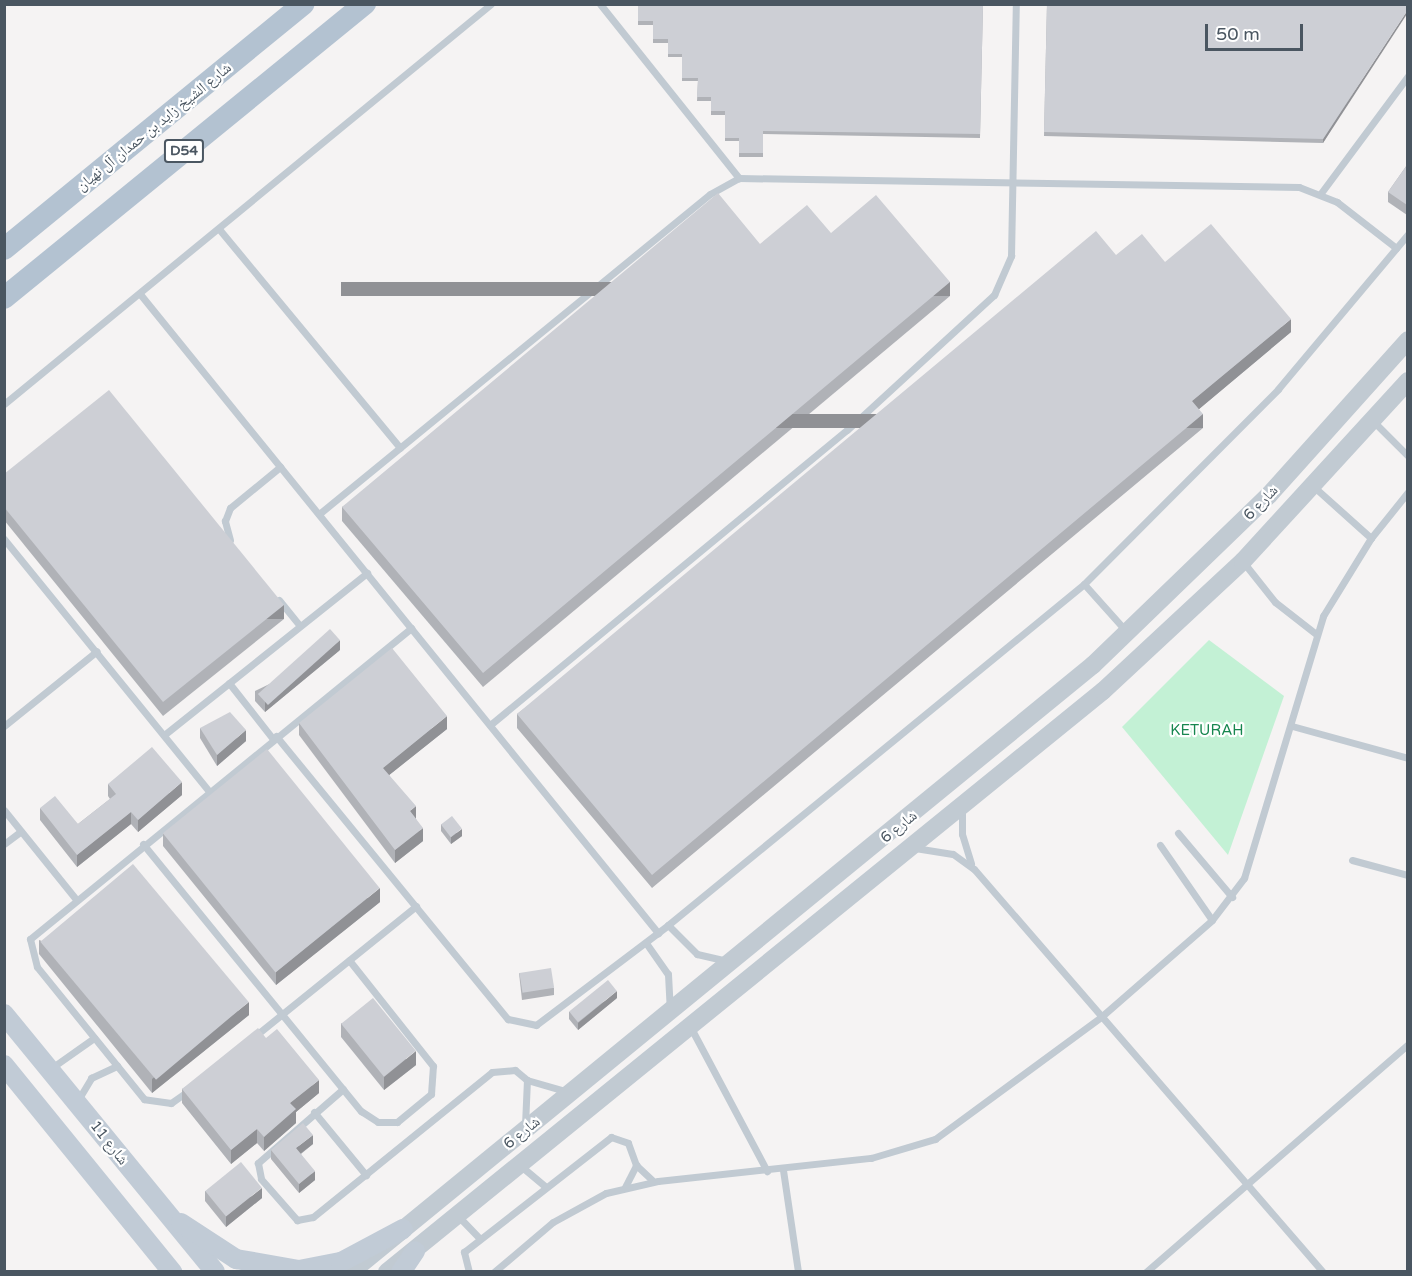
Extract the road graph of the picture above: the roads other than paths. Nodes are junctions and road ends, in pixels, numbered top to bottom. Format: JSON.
{"nodes":[{"id":1,"x":303,"y":4,"type":"edge"},
{"id":2,"x":365,"y":4,"type":"edge"},
{"id":3,"x":491,"y":4,"type":"edge"},
{"id":4,"x":600,"y":4,"type":"edge"},
{"id":5,"x":1016,"y":4,"type":"edge"},
{"id":6,"x":1407,"y":76,"type":"edge"},
{"id":7,"x":739,"y":178,"type":"junction"},
{"id":8,"x":1012,"y":180,"type":"junction"},
{"id":9,"x":1321,"y":193,"type":"junction"},
{"id":10,"x":219,"y":229,"type":"junction"},
{"id":11,"x":1407,"y":234,"type":"edge"},
{"id":12,"x":1396,"y":248,"type":"junction"},
{"id":13,"x":4,"y":249,"type":"edge"},
{"id":14,"x":140,"y":294,"type":"junction"},
{"id":15,"x":4,"y":298,"type":"edge"},
{"id":16,"x":1407,"y":340,"type":"edge"},
{"id":17,"x":1407,"y":381,"type":"edge"},
{"id":18,"x":4,"y":404,"type":"edge"},
{"id":19,"x":1373,"y":421,"type":"junction"},
{"id":20,"x":400,"y":448,"type":"junction"},
{"id":21,"x":1407,"y":456,"type":"edge"},
{"id":22,"x":280,"y":467,"type":"junction"},
{"id":23,"x":1313,"y":486,"type":"junction"},
{"id":24,"x":1407,"y":492,"type":"edge"},
{"id":25,"x":319,"y":514,"type":"junction"},
{"id":26,"x":1371,"y":538,"type":"junction"},
{"id":27,"x":4,"y":539,"type":"edge"},
{"id":28,"x":238,"y":550,"type":"edge"},
{"id":29,"x":1243,"y":561,"type":"junction"},
{"id":30,"x":367,"y":573,"type":"junction"},
{"id":31,"x":1084,"y":584,"type":"junction"},
{"id":32,"x":273,"y":592,"type":"edge"},
{"id":33,"x":300,"y":626,"type":"junction"},
{"id":34,"x":411,"y":628,"type":"junction"},
{"id":35,"x":1128,"y":634,"type":"junction"},
{"id":36,"x":1317,"y":634,"type":"junction"},
{"id":37,"x":97,"y":651,"type":"junction"},
{"id":38,"x":229,"y":683,"type":"junction"},
{"id":39,"x":490,"y":725,"type":"junction"},
{"id":40,"x":4,"y":726,"type":"edge"},
{"id":41,"x":1292,"y":726,"type":"junction"},
{"id":42,"x":164,"y":735,"type":"junction"},
{"id":43,"x":274,"y":737,"type":"junction"},
{"id":44,"x":1407,"y":758,"type":"edge"},
{"id":45,"x":209,"y":791,"type":"junction"},
{"id":46,"x":4,"y":810,"type":"edge"},
{"id":47,"x":962,"y":810,"type":"junction"},
{"id":48,"x":21,"y":831,"type":"junction"},
{"id":49,"x":1178,"y":833,"type":"dead end"},
{"id":50,"x":4,"y":844,"type":"edge"},
{"id":51,"x":143,"y":844,"type":"junction"},
{"id":52,"x":1160,"y":845,"type":"dead end"},
{"id":53,"x":915,"y":848,"type":"junction"},
{"id":54,"x":1352,"y":860,"type":"dead end"},
{"id":55,"x":974,"y":869,"type":"junction"},
{"id":56,"x":1407,"y":874,"type":"edge"},
{"id":57,"x":1232,"y":897,"type":"junction"},
{"id":58,"x":75,"y":898,"type":"junction"},
{"id":59,"x":416,"y":906,"type":"junction"},
{"id":60,"x":1212,"y":920,"type":"junction"},
{"id":61,"x":668,"y":926,"type":"junction"},
{"id":62,"x":658,"y":933,"type":"junction"},
{"id":63,"x":646,"y":943,"type":"junction"},
{"id":64,"x":349,"y":960,"type":"junction"},
{"id":65,"x":735,"y":961,"type":"junction"},
{"id":66,"x":4,"y":1014,"type":"edge"},
{"id":67,"x":282,"y":1015,"type":"junction"},
{"id":68,"x":666,"y":1016,"type":"junction"},
{"id":69,"x":1101,"y":1017,"type":"junction"},
{"id":70,"x":692,"y":1030,"type":"junction"},
{"id":71,"x":94,"y":1038,"type":"junction"},
{"id":72,"x":248,"y":1042,"type":"edge"},
{"id":73,"x":1407,"y":1044,"type":"edge"},
{"id":74,"x":4,"y":1065,"type":"edge"},
{"id":75,"x":117,"y":1066,"type":"junction"},
{"id":76,"x":50,"y":1069,"type":"junction"},
{"id":77,"x":527,"y":1080,"type":"junction"},
{"id":78,"x":196,"y":1084,"type":"edge"},
{"id":79,"x":343,"y":1089,"type":"junction"},
{"id":80,"x":571,"y":1092,"type":"junction"},
{"id":81,"x":77,"y":1102,"type":"junction"},
{"id":82,"x":314,"y":1112,"type":"junction"},
{"id":83,"x":524,"y":1132,"type":"junction"},
{"id":84,"x":636,"y":1165,"type":"junction"},
{"id":85,"x":522,"y":1167,"type":"junction"},
{"id":86,"x":783,"y":1170,"type":"junction"},
{"id":87,"x":767,"y":1171,"type":"junction"},
{"id":88,"x":366,"y":1175,"type":"junction"},
{"id":89,"x":654,"y":1182,"type":"junction"},
{"id":90,"x":1248,"y":1184,"type":"junction"},
{"id":91,"x":545,"y":1186,"type":"junction"},
{"id":92,"x":625,"y":1187,"type":"junction"},
{"id":93,"x":167,"y":1216,"type":"junction"},
{"id":94,"x":459,"y":1217,"type":"junction"},
{"id":95,"x":403,"y":1229,"type":"junction"},
{"id":96,"x":145,"y":1238,"type":"junction"},
{"id":97,"x":480,"y":1239,"type":"junction"},
{"id":98,"x":415,"y":1251,"type":"junction"},
{"id":99,"x":157,"y":1272,"type":"edge"},
{"id":100,"x":172,"y":1272,"type":"edge"},
{"id":101,"x":215,"y":1272,"type":"edge"},
{"id":102,"x":351,"y":1272,"type":"edge"},
{"id":103,"x":387,"y":1272,"type":"edge"},
{"id":104,"x":401,"y":1272,"type":"edge"},
{"id":105,"x":469,"y":1272,"type":"edge"},
{"id":106,"x":494,"y":1272,"type":"edge"},
{"id":107,"x":798,"y":1272,"type":"edge"},
{"id":108,"x":1146,"y":1272,"type":"edge"},
{"id":109,"x":1323,"y":1272,"type":"edge"}],
"edges":[{"from":1,"to":13,"type":"main road","name":"شارع الشيخ زايد بن حمدان آل نهيان","number":"D54"},
{"from":2,"to":15,"type":"main road","number":"D54"},
{"from":3,"to":10,"type":"lane"},
{"from":4,"to":7,"type":"lane"},
{"from":5,"to":8,"type":"lane"},
{"from":6,"to":9,"type":"lane"},
{"from":7,"to":8,"type":"lane"},
{"from":7,"to":20,"type":"lane"},
{"from":8,"to":9,"type":"lane"},
{"from":8,"to":39,"type":"lane"},
{"from":9,"to":12,"type":"lane"},
{"from":10,"to":14,"type":"lane"},
{"from":10,"to":20,"type":"lane"},
{"from":11,"to":12,"type":"lane"},
{"from":12,"to":31,"type":"lane"},
{"from":14,"to":18,"type":"lane"},
{"from":14,"to":22,"type":"lane"},
{"from":16,"to":35,"type":"street","name":"شارع 6"},
{"from":17,"to":19,"type":"street","name":"شارع 6"},
{"from":19,"to":21,"type":"lane"},
{"from":19,"to":23,"type":"street","name":"شارع 6"},
{"from":20,"to":25,"type":"lane"},
{"from":22,"to":25,"type":"lane"},
{"from":22,"to":28,"type":"lane"},
{"from":23,"to":26,"type":"lane"},
{"from":23,"to":29,"type":"street","name":"شارع 6"},
{"from":24,"to":26,"type":"lane"},
{"from":25,"to":30,"type":"lane"},
{"from":26,"to":36,"type":"lane"},
{"from":27,"to":37,"type":"lane"},
{"from":29,"to":36,"type":"lane"},
{"from":29,"to":47,"type":"street","name":"شارع 6"},
{"from":30,"to":33,"type":"lane"},
{"from":30,"to":34,"type":"lane"},
{"from":31,"to":35,"type":"lane"},
{"from":31,"to":61,"type":"lane"},
{"from":32,"to":33,"type":"lane"},
{"from":33,"to":38,"type":"lane"},
{"from":34,"to":39,"type":"lane"},
{"from":34,"to":43,"type":"lane"},
{"from":35,"to":65,"type":"street","name":"شارع 6"},
{"from":36,"to":41,"type":"lane"},
{"from":37,"to":40,"type":"lane"},
{"from":37,"to":42,"type":"lane"},
{"from":38,"to":42,"type":"lane"},
{"from":38,"to":43,"type":"lane"},
{"from":39,"to":62,"type":"lane"},
{"from":41,"to":44,"type":"lane"},
{"from":41,"to":57,"type":"lane"},
{"from":42,"to":45,"type":"lane"},
{"from":43,"to":45,"type":"lane"},
{"from":43,"to":59,"type":"lane"},
{"from":45,"to":51,"type":"lane"},
{"from":46,"to":48,"type":"lane"},
{"from":47,"to":53,"type":"street","name":"شارع 6"},
{"from":47,"to":55,"type":"lane"},
{"from":48,"to":50,"type":"lane"},
{"from":48,"to":58,"type":"lane"},
{"from":49,"to":57,"type":"lane"},
{"from":51,"to":58,"type":"lane"},
{"from":51,"to":67,"type":"lane"},
{"from":52,"to":60,"type":"lane"},
{"from":53,"to":55,"type":"lane"},
{"from":53,"to":70,"type":"street","name":"شارع 6"},
{"from":54,"to":56,"type":"lane"},
{"from":55,"to":69,"type":"lane"},
{"from":57,"to":60,"type":"lane"},
{"from":58,"to":71,"type":"lane"},
{"from":59,"to":63,"type":"lane"},
{"from":59,"to":64,"type":"lane"},
{"from":60,"to":69,"type":"lane"},
{"from":61,"to":62,"type":"lane"},
{"from":61,"to":65,"type":"lane"},
{"from":62,"to":63,"type":"lane"},
{"from":63,"to":68,"type":"lane"},
{"from":64,"to":67,"type":"lane"},
{"from":64,"to":79,"type":"lane"},
{"from":65,"to":68,"type":"street","name":"شارع 6"},
{"from":66,"to":76,"type":"main road","name":"شارع 11"},
{"from":67,"to":72,"type":"lane"},
{"from":67,"to":79,"type":"lane"},
{"from":68,"to":80,"type":"street","name":"شارع 6"},
{"from":69,"to":86,"type":"lane"},
{"from":69,"to":90,"type":"lane"},
{"from":70,"to":85,"type":"street","name":"شارع 6"},
{"from":70,"to":87,"type":"lane"},
{"from":71,"to":75,"type":"lane"},
{"from":71,"to":76,"type":"lane"},
{"from":73,"to":90,"type":"lane"},
{"from":74,"to":96,"type":"main road"},
{"from":75,"to":78,"type":"lane"},
{"from":75,"to":81,"type":"lane"},
{"from":76,"to":81,"type":"main road","name":"شارع 11"},
{"from":77,"to":80,"type":"lane"},
{"from":77,"to":83,"type":"lane"},
{"from":77,"to":88,"type":"lane"},
{"from":79,"to":82,"type":"lane"},
{"from":80,"to":83,"type":"street","name":"شارع 6"},
{"from":81,"to":93,"type":"main road","name":"شارع 11"},
{"from":82,"to":88,"type":"lane"},
{"from":82,"to":88,"type":"lane"},
{"from":83,"to":95,"type":"street","name":"شارع 6"},
{"from":84,"to":89,"type":"lane"},
{"from":84,"to":91,"type":"lane"},
{"from":84,"to":92,"type":"lane"},
{"from":85,"to":91,"type":"lane"},
{"from":85,"to":94,"type":"street","name":"شارع 6"},
{"from":86,"to":87,"type":"lane"},
{"from":86,"to":107,"type":"lane"},
{"from":87,"to":89,"type":"lane"},
{"from":89,"to":92,"type":"lane"},
{"from":90,"to":108,"type":"lane"},
{"from":90,"to":109,"type":"lane"},
{"from":91,"to":97,"type":"lane"},
{"from":92,"to":106,"type":"lane"},
{"from":93,"to":95,"type":"main road"},
{"from":93,"to":101,"type":"main road","name":"شارع 11"},
{"from":94,"to":97,"type":"lane"},
{"from":94,"to":98,"type":"street","name":"شارع 6"},
{"from":95,"to":102,"type":"street","name":"شارع 6"},
{"from":96,"to":99,"type":"main road"},
{"from":96,"to":100,"type":"main road"},
{"from":97,"to":105,"type":"lane"},
{"from":98,"to":103,"type":"street","name":"شارع 6"},
{"from":98,"to":104,"type":"main road"}]}
